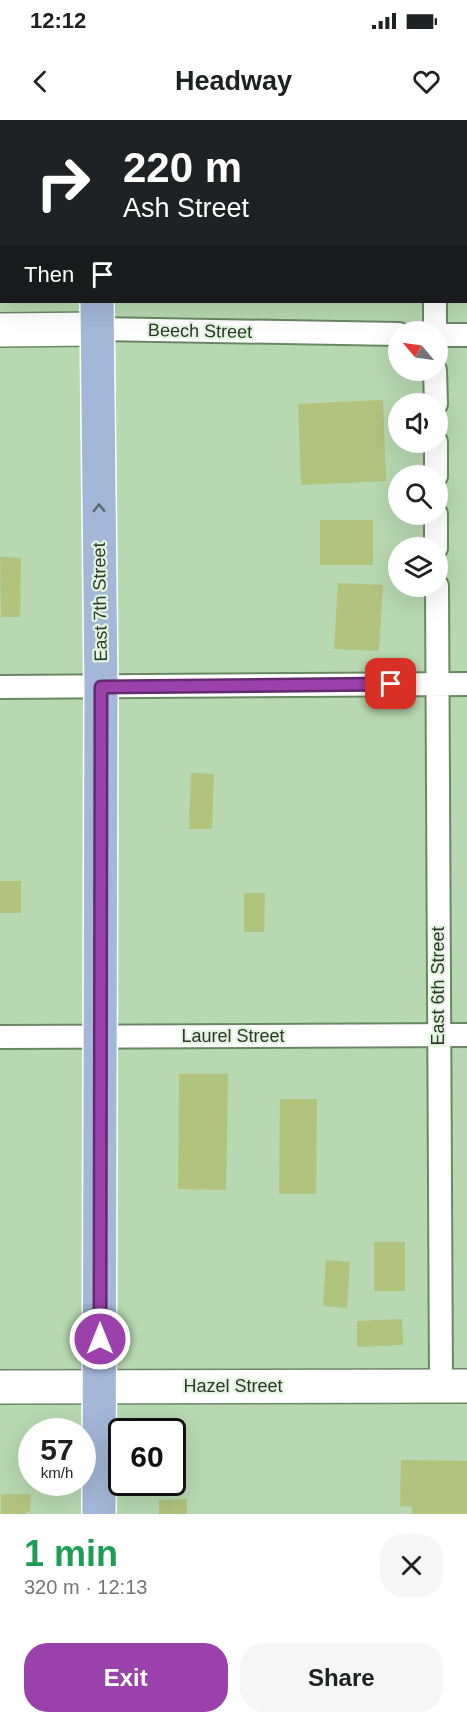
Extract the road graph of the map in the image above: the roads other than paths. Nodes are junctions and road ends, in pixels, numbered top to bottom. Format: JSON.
{"nodes":[{"id":1,"x":435,"y":303,"type":"edge"},
{"id":2,"x":97,"y":315,"type":"edge"},
{"id":3,"x":435,"y":321,"type":"edge"},
{"id":4,"x":0,"y":330,"type":"edge"},
{"id":5,"x":388,"y":333,"type":"edge"},
{"id":6,"x":448,"y":335,"type":"edge"},
{"id":7,"x":467,"y":335,"type":"edge"},
{"id":8,"x":436,"y":597,"type":"edge"},
{"id":9,"x":437,"y":684,"type":"junction"},
{"id":10,"x":467,"y":684,"type":"edge"},
{"id":11,"x":0,"y":687,"type":"edge"},
{"id":12,"x":101,"y":687,"type":"junction"},
{"id":13,"x":438,"y":1035,"type":"junction"},
{"id":14,"x":467,"y":1035,"type":"edge"},
{"id":15,"x":99,"y":1036,"type":"junction"},
{"id":16,"x":0,"y":1037,"type":"edge"},
{"id":17,"x":454,"y":1385,"type":"edge"},
{"id":18,"x":100,"y":1386,"type":"junction"},
{"id":19,"x":0,"y":1387,"type":"edge"},
{"id":20,"x":99,"y":1514,"type":"edge"}],
"edges":[{"from":1,"to":3,"type":"street"},
{"from":2,"to":4,"type":"street","name":"Beech Street"},
{"from":2,"to":5,"type":"street","name":"Beech Street"},
{"from":12,"to":2,"type":"main road","name":"East 7th Street","one_way":true},
{"from":6,"to":7,"type":"street"},
{"from":8,"to":9,"type":"street","name":"East 6th Street"},
{"from":9,"to":10,"type":"street"},
{"from":9,"to":12,"type":"street"},
{"from":9,"to":13,"type":"street","name":"East 6th Street"},
{"from":11,"to":12,"type":"street"},
{"from":12,"to":15,"type":"main road","name":"East 7th Street"},
{"from":13,"to":14,"type":"street","name":"Laurel Street"},
{"from":13,"to":15,"type":"street","name":"Laurel Street"},
{"from":13,"to":17,"type":"street","name":"East 6th Street"},
{"from":15,"to":16,"type":"street","name":"Laurel Street"},
{"from":15,"to":18,"type":"main road","name":"East 7th Street"},
{"from":17,"to":18,"type":"street","name":"Hazel Street"},
{"from":18,"to":19,"type":"street","name":"Hazel Street"},
{"from":18,"to":20,"type":"main road","name":"East 7th Street"}]}
